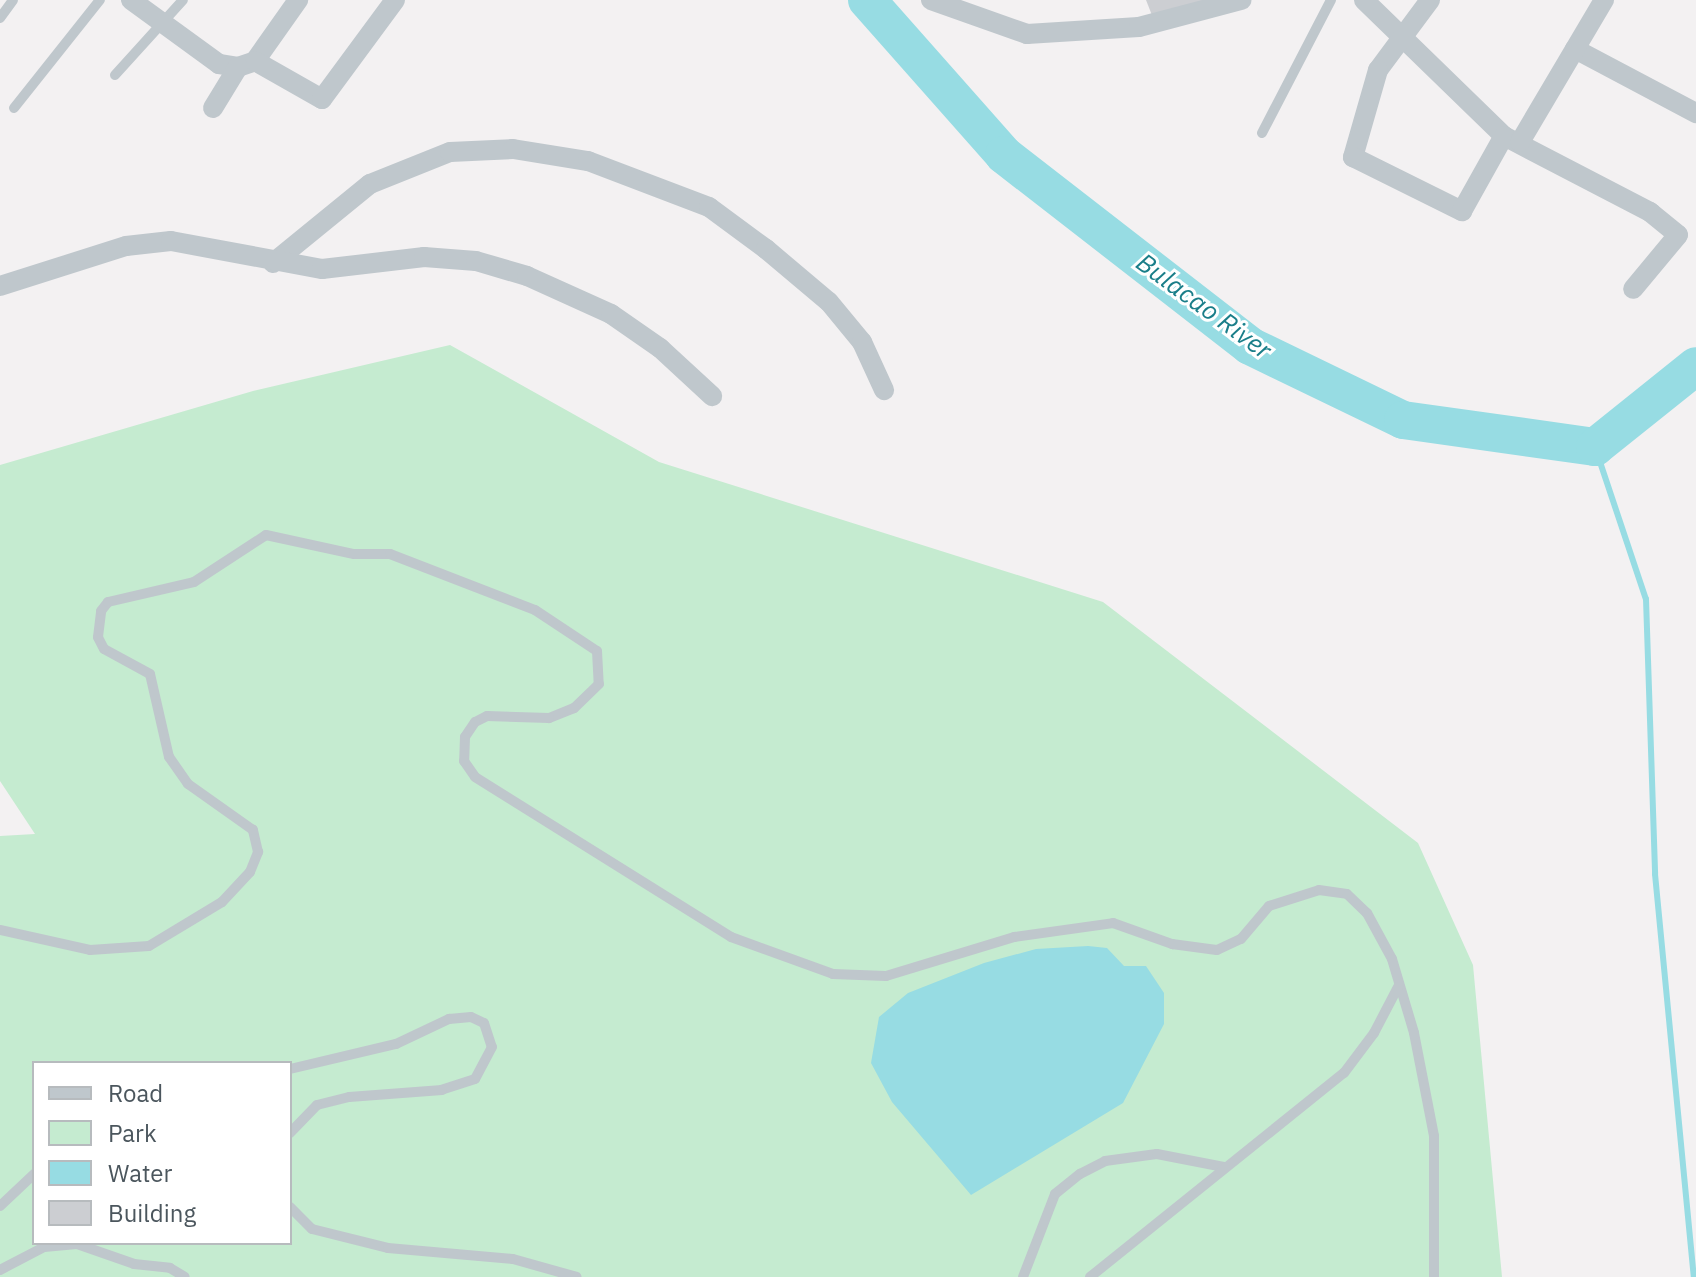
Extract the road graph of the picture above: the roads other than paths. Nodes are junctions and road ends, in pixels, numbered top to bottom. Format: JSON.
{"nodes":[{"id":1,"x":13,"y":0,"type":"edge"},
{"id":2,"x":100,"y":0,"type":"edge"},
{"id":3,"x":131,"y":0,"type":"edge"},
{"id":4,"x":183,"y":0,"type":"edge"},
{"id":5,"x":298,"y":0,"type":"edge"},
{"id":6,"x":395,"y":0,"type":"edge"},
{"id":7,"x":931,"y":0,"type":"edge"},
{"id":8,"x":1241,"y":0,"type":"edge"},
{"id":9,"x":1331,"y":0,"type":"edge"},
{"id":10,"x":1364,"y":0,"type":"edge"},
{"id":11,"x":1430,"y":0,"type":"edge"},
{"id":12,"x":1604,"y":0,"type":"edge"},
{"id":13,"x":0,"y":18,"type":"edge"},
{"id":14,"x":162,"y":24,"type":"junction"},
{"id":15,"x":1401,"y":34,"type":"junction"},
{"id":16,"x":1575,"y":49,"type":"junction"},
{"id":17,"x":247,"y":64,"type":"junction"},
{"id":18,"x":115,"y":75,"type":"dead end"},
{"id":19,"x":14,"y":108,"type":"dead end"},
{"id":20,"x":213,"y":108,"type":"dead end"},
{"id":21,"x":1696,"y":113,"type":"edge"},
{"id":22,"x":1262,"y":133,"type":"dead end"},
{"id":23,"x":1512,"y":139,"type":"junction"},
{"id":24,"x":1687,"y":233,"type":"edge"},
{"id":25,"x":273,"y":263,"type":"junction"},
{"id":26,"x":0,"y":286,"type":"edge"},
{"id":27,"x":1633,"y":289,"type":"dead end"},
{"id":28,"x":884,"y":390,"type":"dead end"},
{"id":29,"x":712,"y":396,"type":"dead end"},
{"id":30,"x":0,"y":930,"type":"edge"},
{"id":31,"x":1398,"y":987,"type":"junction"},
{"id":32,"x":292,"y":1069,"type":"edge"},
{"id":33,"x":292,"y":1131,"type":"edge"},
{"id":34,"x":1224,"y":1167,"type":"junction"},
{"id":35,"x":32,"y":1176,"type":"edge"},
{"id":36,"x":0,"y":1206,"type":"edge"},
{"id":37,"x":292,"y":1209,"type":"edge"},
{"id":38,"x":66,"y":1245,"type":"edge"},
{"id":39,"x":80,"y":1245,"type":"edge"},
{"id":40,"x":0,"y":1270,"type":"edge"},
{"id":41,"x":185,"y":1277,"type":"edge"},
{"id":42,"x":577,"y":1277,"type":"edge"},
{"id":43,"x":1023,"y":1277,"type":"edge"},
{"id":44,"x":1090,"y":1277,"type":"edge"},
{"id":45,"x":1434,"y":1277,"type":"edge"}],
"edges":[{"from":1,"to":13,"type":"lane"},
{"from":2,"to":19,"type":"lane"},
{"from":3,"to":14,"type":"street"},
{"from":4,"to":14,"type":"lane"},
{"from":5,"to":17,"type":"street"},
{"from":6,"to":17,"type":"street"},
{"from":7,"to":8,"type":"street"},
{"from":9,"to":22,"type":"lane"},
{"from":10,"to":15,"type":"street"},
{"from":11,"to":15,"type":"street"},
{"from":12,"to":16,"type":"street"},
{"from":14,"to":17,"type":"street"},
{"from":14,"to":18,"type":"lane"},
{"from":15,"to":23,"type":"street"},
{"from":15,"to":23,"type":"street"},
{"from":16,"to":21,"type":"street"},
{"from":16,"to":23,"type":"street"},
{"from":17,"to":20,"type":"street"},
{"from":23,"to":24,"type":"street"},
{"from":24,"to":27,"type":"street"},
{"from":25,"to":26,"type":"street"},
{"from":25,"to":28,"type":"street"},
{"from":25,"to":29,"type":"street"},
{"from":30,"to":31,"type":"lane"},
{"from":31,"to":34,"type":"lane"},
{"from":31,"to":45,"type":"lane"},
{"from":32,"to":33,"type":"lane"},
{"from":34,"to":43,"type":"lane"},
{"from":34,"to":44,"type":"lane"},
{"from":35,"to":36,"type":"lane"},
{"from":37,"to":42,"type":"lane"},
{"from":38,"to":40,"type":"lane"},
{"from":39,"to":41,"type":"lane"}]}
